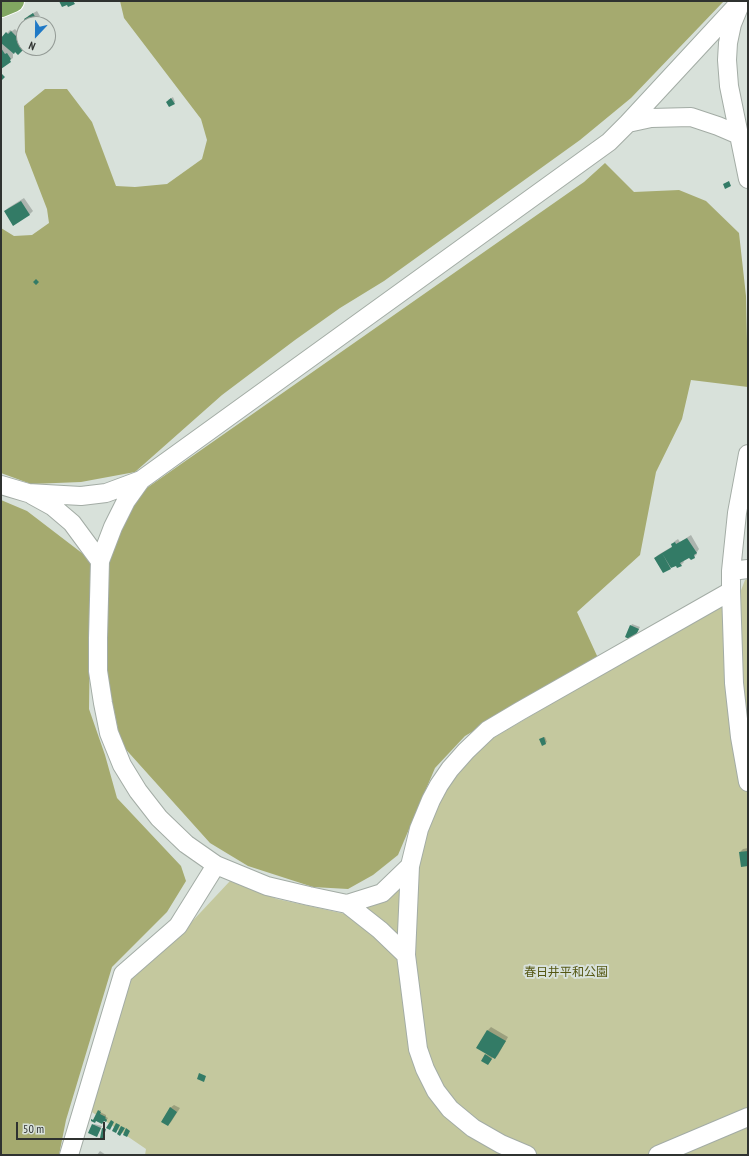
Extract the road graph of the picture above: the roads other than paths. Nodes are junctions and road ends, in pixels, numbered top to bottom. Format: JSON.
{"nodes":[{"id":1,"x":14,"y":1,"type":"edge"},
{"id":2,"x":741,"y":1,"type":"edge"},
{"id":3,"x":1,"y":6,"type":"edge"},
{"id":4,"x":628,"y":123,"type":"junction"},
{"id":5,"x":739,"y":135,"type":"junction"},
{"id":6,"x":748,"y":179,"type":"edge"},
{"id":7,"x":748,"y":454,"type":"edge"},
{"id":8,"x":141,"y":480,"type":"junction"},
{"id":9,"x":1,"y":485,"type":"edge"},
{"id":10,"x":28,"y":493,"type":"junction"},
{"id":11,"x":100,"y":561,"type":"junction"},
{"id":12,"x":740,"y":570,"type":"edge"},
{"id":13,"x":731,"y":590,"type":"junction"},
{"id":14,"x":748,"y":782,"type":"edge"},
{"id":15,"x":216,"y":865,"type":"junction"},
{"id":16,"x":410,"y":866,"type":"junction"},
{"id":17,"x":348,"y":904,"type":"junction"},
{"id":18,"x":406,"y":955,"type":"junction"},
{"id":19,"x":748,"y":1117,"type":"edge"},
{"id":20,"x":69,"y":1155,"type":"edge"},
{"id":21,"x":527,"y":1155,"type":"edge"},
{"id":22,"x":658,"y":1155,"type":"edge"}],
"edges":[{"from":1,"to":3,"type":"highway"},
{"from":2,"to":4,"type":"street"},
{"from":2,"to":5,"type":"street"},
{"from":4,"to":5,"type":"street"},
{"from":4,"to":8,"type":"street"},
{"from":5,"to":6,"type":"street"},
{"from":7,"to":12,"type":"street"},
{"from":8,"to":10,"type":"street"},
{"from":8,"to":11,"type":"street"},
{"from":9,"to":10,"type":"street"},
{"from":10,"to":11,"type":"street"},
{"from":11,"to":15,"type":"street"},
{"from":12,"to":13,"type":"street"},
{"from":13,"to":14,"type":"street"},
{"from":13,"to":16,"type":"street"},
{"from":15,"to":17,"type":"street"},
{"from":15,"to":20,"type":"street"},
{"from":16,"to":17,"type":"street"},
{"from":16,"to":18,"type":"street"},
{"from":17,"to":18,"type":"street"},
{"from":18,"to":21,"type":"street"},
{"from":19,"to":22,"type":"street"}]}
